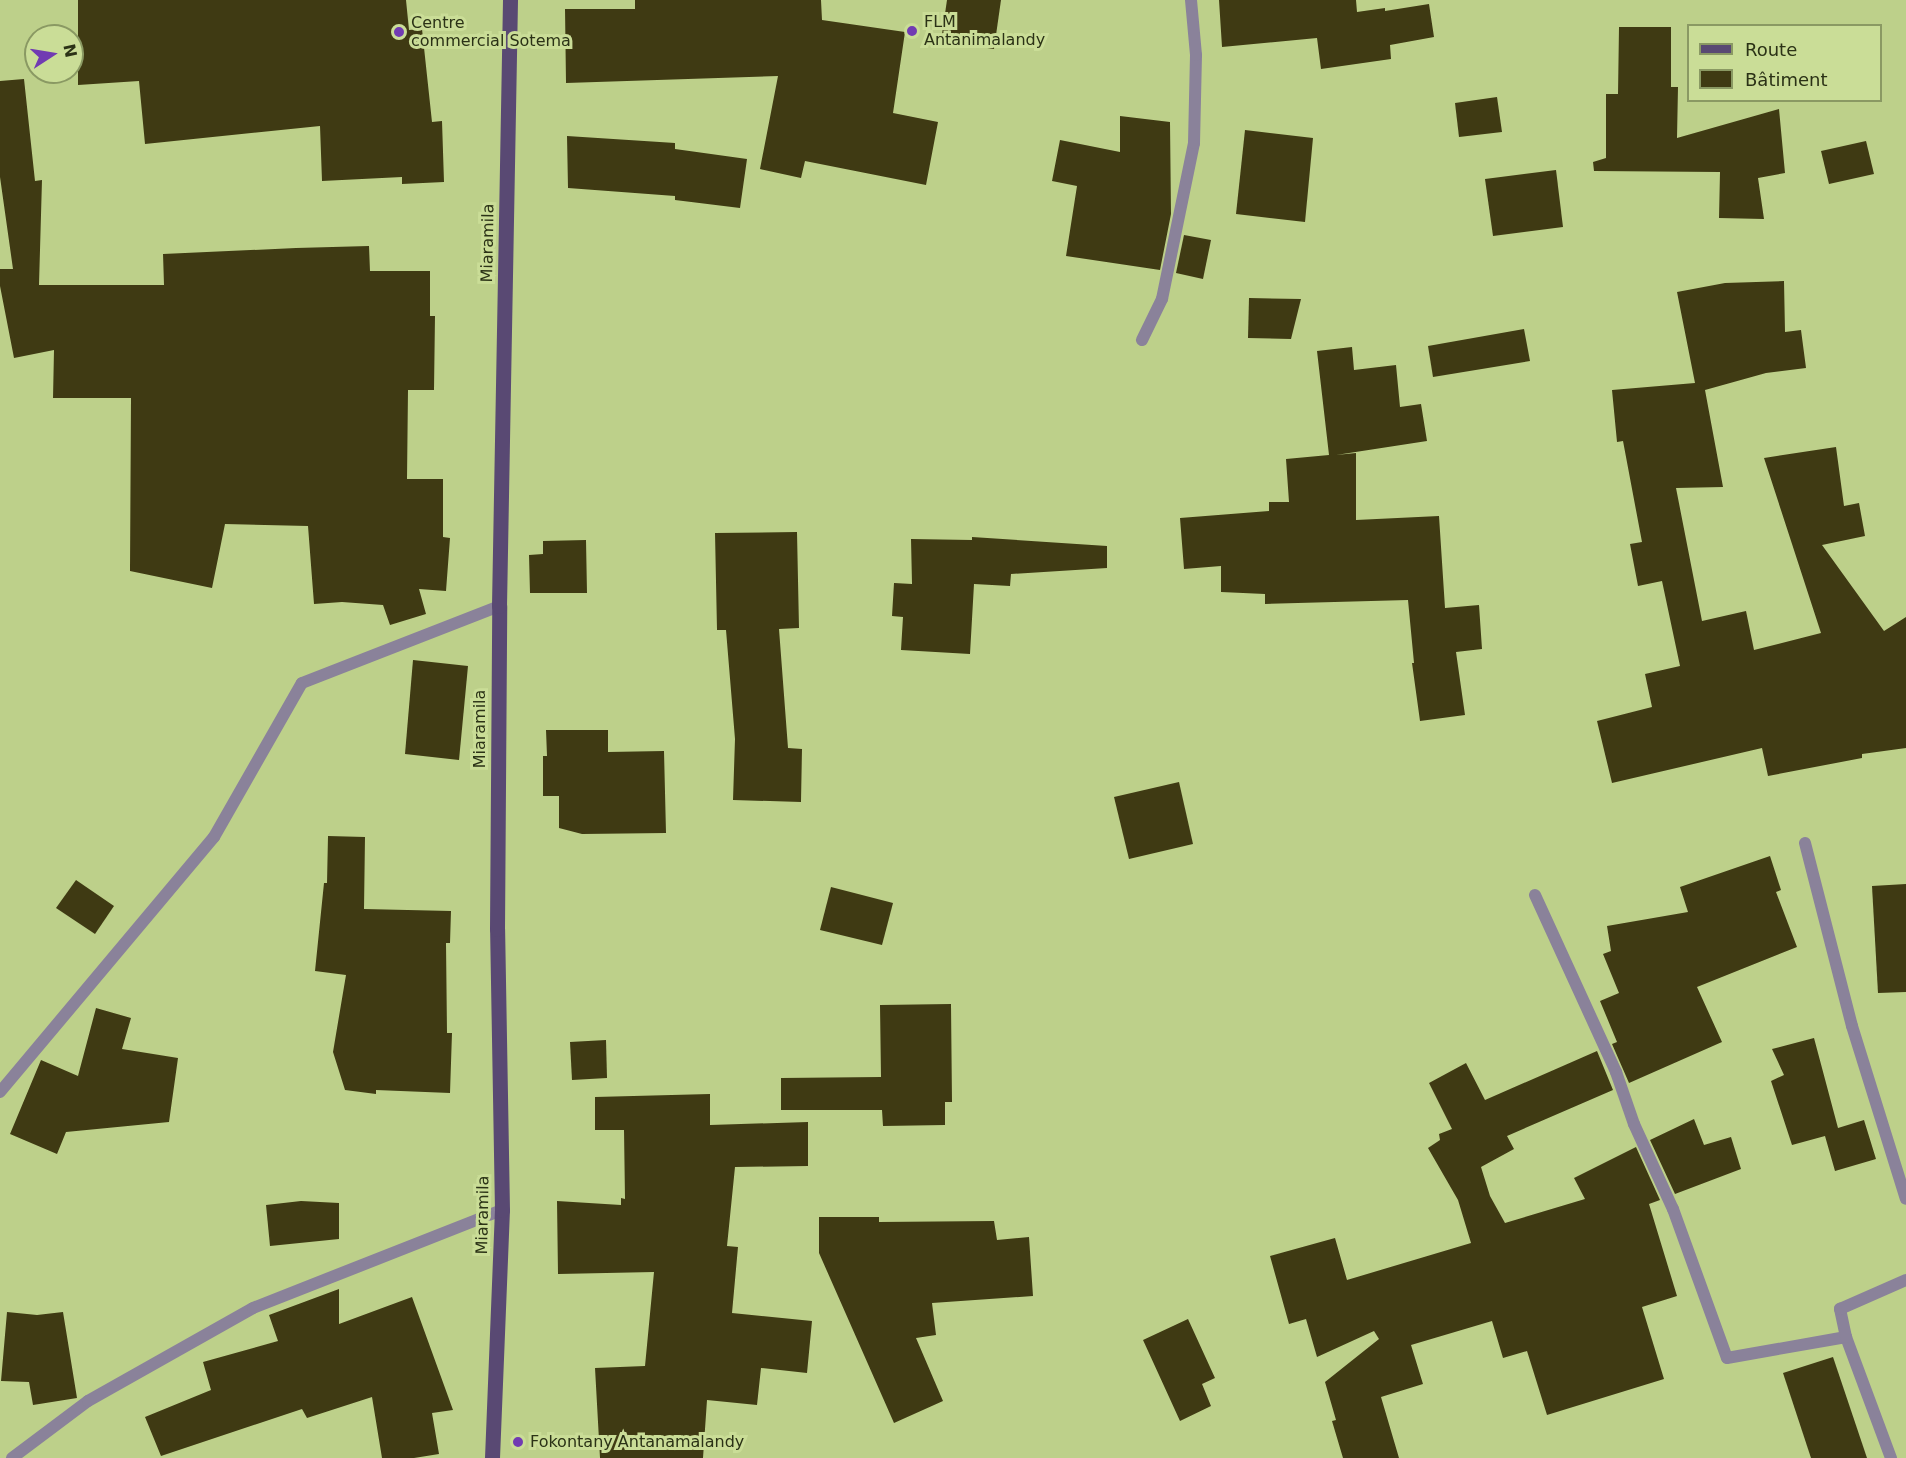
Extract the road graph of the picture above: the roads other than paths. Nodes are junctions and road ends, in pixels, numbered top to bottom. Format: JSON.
{"nodes":[{"id":1,"x":510,"y":0,"type":"edge"},
{"id":2,"x":1191,"y":0,"type":"edge"},
{"id":3,"x":1143,"y":340,"type":"dead end"},
{"id":4,"x":499,"y":606,"type":"junction"},
{"id":5,"x":1804,"y":843,"type":"dead end"},
{"id":6,"x":1535,"y":895,"type":"dead end"},
{"id":7,"x":0,"y":1092,"type":"edge"},
{"id":8,"x":1906,"y":1199,"type":"edge"},
{"id":9,"x":502,"y":1210,"type":"junction"},
{"id":10,"x":1906,"y":1280,"type":"edge"},
{"id":11,"x":1846,"y":1337,"type":"junction"},
{"id":12,"x":12,"y":1458,"type":"edge"},
{"id":13,"x":492,"y":1458,"type":"edge"},
{"id":14,"x":1891,"y":1458,"type":"edge"}],
"edges":[{"from":1,"to":4,"type":"main road","name":"Miaramila"},
{"from":2,"to":3,"type":"street"},
{"from":4,"to":7,"type":"street"},
{"from":4,"to":9,"type":"main road","name":"Miaramila"},
{"from":5,"to":8,"type":"street"},
{"from":6,"to":11,"type":"street"},
{"from":9,"to":12,"type":"street"},
{"from":9,"to":13,"type":"main road","name":"Miaramila"},
{"from":10,"to":11,"type":"street"},
{"from":11,"to":14,"type":"street"}]}
